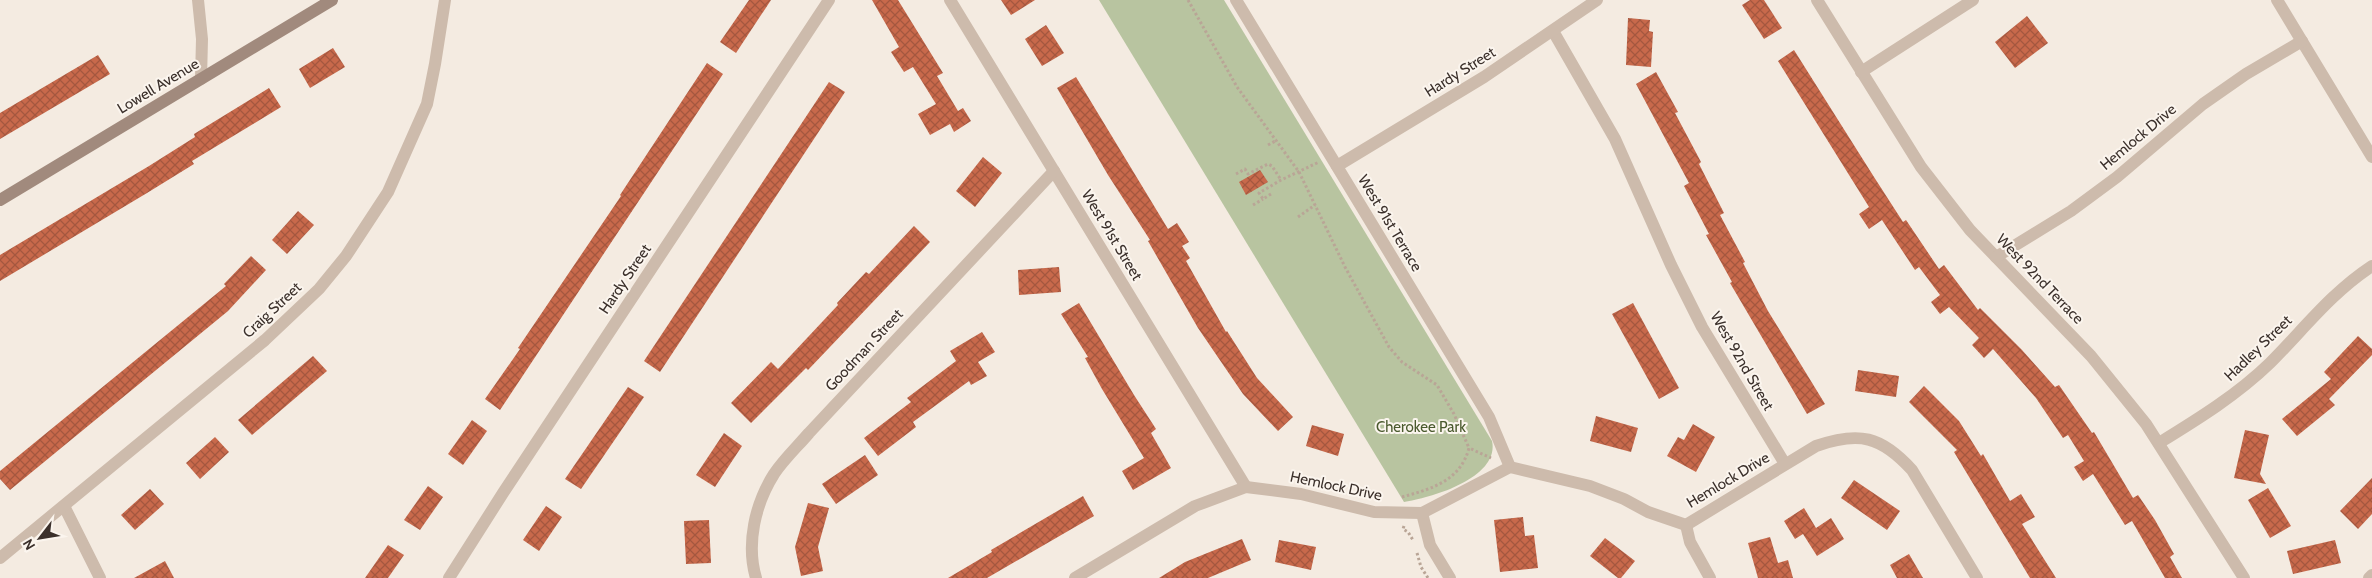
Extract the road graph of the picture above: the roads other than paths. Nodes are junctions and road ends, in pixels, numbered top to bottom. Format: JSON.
{"nodes":[{"id":1,"x":198,"y":0,"type":"edge"},
{"id":2,"x":332,"y":0,"type":"edge"},
{"id":3,"x":445,"y":0,"type":"edge"},
{"id":4,"x":829,"y":0,"type":"edge"},
{"id":5,"x":950,"y":0,"type":"edge"},
{"id":6,"x":1236,"y":0,"type":"edge"},
{"id":7,"x":1597,"y":0,"type":"edge"},
{"id":8,"x":1817,"y":0,"type":"edge"},
{"id":9,"x":1973,"y":0,"type":"edge"},
{"id":10,"x":2277,"y":0,"type":"edge"},
{"id":11,"x":1553,"y":31,"type":"junction"},
{"id":12,"x":2302,"y":41,"type":"junction"},
{"id":13,"x":1861,"y":72,"type":"junction"},
{"id":14,"x":201,"y":79,"type":"junction"},
{"id":15,"x":2372,"y":157,"type":"edge"},
{"id":16,"x":1337,"y":166,"type":"junction"},
{"id":17,"x":1054,"y":171,"type":"junction"},
{"id":18,"x":0,"y":200,"type":"edge"},
{"id":19,"x":1996,"y":257,"type":"junction"},
{"id":20,"x":2372,"y":266,"type":"edge"},
{"id":21,"x":2159,"y":443,"type":"junction"},
{"id":22,"x":1785,"y":464,"type":"junction"},
{"id":23,"x":1510,"y":467,"type":"junction"},
{"id":24,"x":1246,"y":487,"type":"junction"},
{"id":25,"x":64,"y":506,"type":"junction"},
{"id":26,"x":1422,"y":513,"type":"junction"},
{"id":27,"x":1686,"y":525,"type":"junction"},
{"id":28,"x":0,"y":558,"type":"edge"},
{"id":29,"x":2372,"y":575,"type":"edge"},
{"id":30,"x":100,"y":578,"type":"edge"},
{"id":31,"x":449,"y":578,"type":"edge"},
{"id":32,"x":756,"y":578,"type":"edge"},
{"id":33,"x":1075,"y":578,"type":"edge"},
{"id":34,"x":1450,"y":578,"type":"edge"},
{"id":35,"x":1710,"y":578,"type":"edge"},
{"id":36,"x":1977,"y":578,"type":"edge"},
{"id":37,"x":2244,"y":578,"type":"edge"},
{"id":38,"x":2369,"y":578,"type":"edge"}],
"edges":[{"from":1,"to":14,"type":"street"},
{"from":2,"to":14,"type":"street","name":"Lowell Avenue"},
{"from":3,"to":25,"type":"street","name":"Craig Street"},
{"from":4,"to":31,"type":"street","name":"Hardy Street"},
{"from":5,"to":17,"type":"street","name":"West 91st Street"},
{"from":6,"to":16,"type":"street","name":"West 91st Terrace"},
{"from":7,"to":11,"type":"street","name":"Hardy Street"},
{"from":8,"to":13,"type":"street","name":"West 92nd Terrace"},
{"from":9,"to":13,"type":"street"},
{"from":10,"to":12,"type":"street"},
{"from":11,"to":16,"type":"street","name":"Hardy Street"},
{"from":11,"to":22,"type":"street","name":"West 92nd Street"},
{"from":12,"to":15,"type":"street"},
{"from":12,"to":19,"type":"street","name":"Hemlock Drive"},
{"from":13,"to":19,"type":"street","name":"West 92nd Terrace"},
{"from":14,"to":18,"type":"street","name":"Lowell Avenue"},
{"from":16,"to":23,"type":"street","name":"West 91st Terrace"},
{"from":17,"to":24,"type":"street","name":"West 91st Street"},
{"from":17,"to":32,"type":"street","name":"Goodman Street"},
{"from":19,"to":21,"type":"street","name":"West 92nd Terrace"},
{"from":20,"to":21,"type":"street","name":"Hadley Street"},
{"from":21,"to":37,"type":"street","name":"West 92nd Terrace"},
{"from":22,"to":27,"type":"street","name":"Hemlock Drive"},
{"from":22,"to":36,"type":"street"},
{"from":23,"to":26,"type":"street","name":"Hemlock Drive"},
{"from":23,"to":27,"type":"street","name":"Hemlock Drive"},
{"from":24,"to":26,"type":"street","name":"Hemlock Drive"},
{"from":24,"to":33,"type":"street","name":"Hemlock Drive"},
{"from":25,"to":28,"type":"street","name":"Craig Street"},
{"from":25,"to":30,"type":"street"},
{"from":26,"to":34,"type":"street"},
{"from":27,"to":35,"type":"street"},
{"from":29,"to":38,"type":"street"}]}
